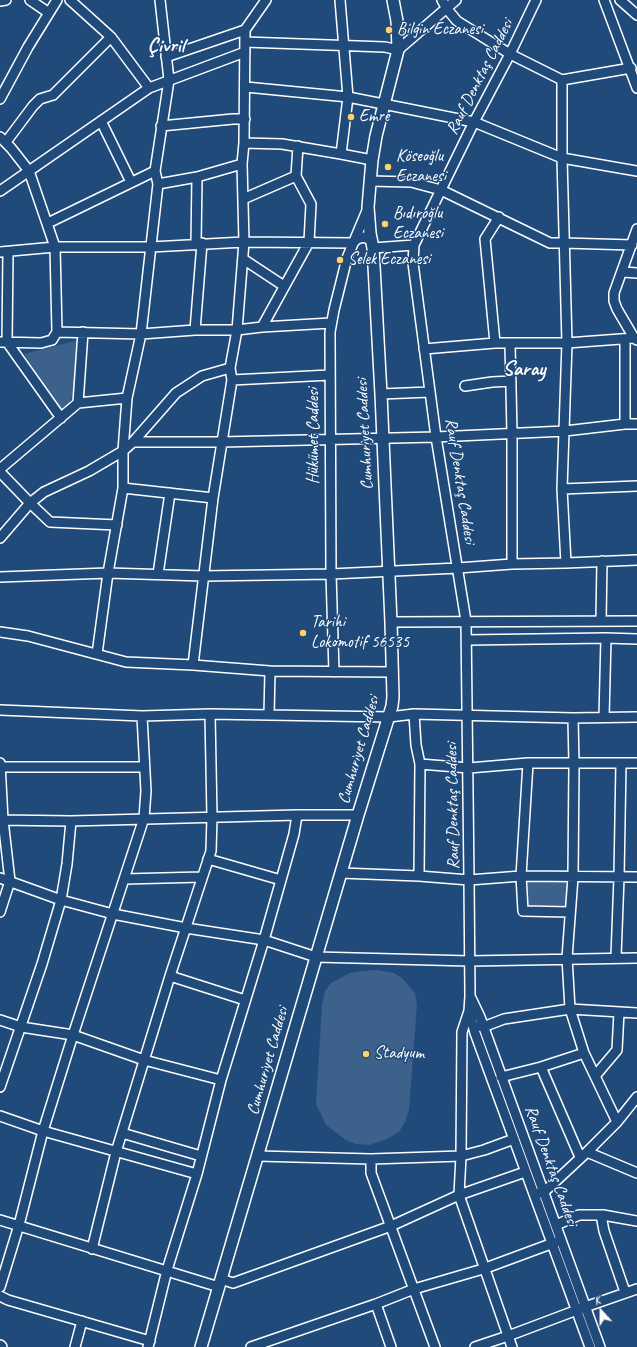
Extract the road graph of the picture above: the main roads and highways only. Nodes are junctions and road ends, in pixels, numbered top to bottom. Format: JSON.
{"nodes":[{"id":1,"x":393,"y":0,"type":"edge"},
{"id":2,"x":201,"y":1347,"type":"edge"}],
"edges":[{"from":1,"to":2,"type":"main road","name":"Cumhuriyet Caddesi"}]}
